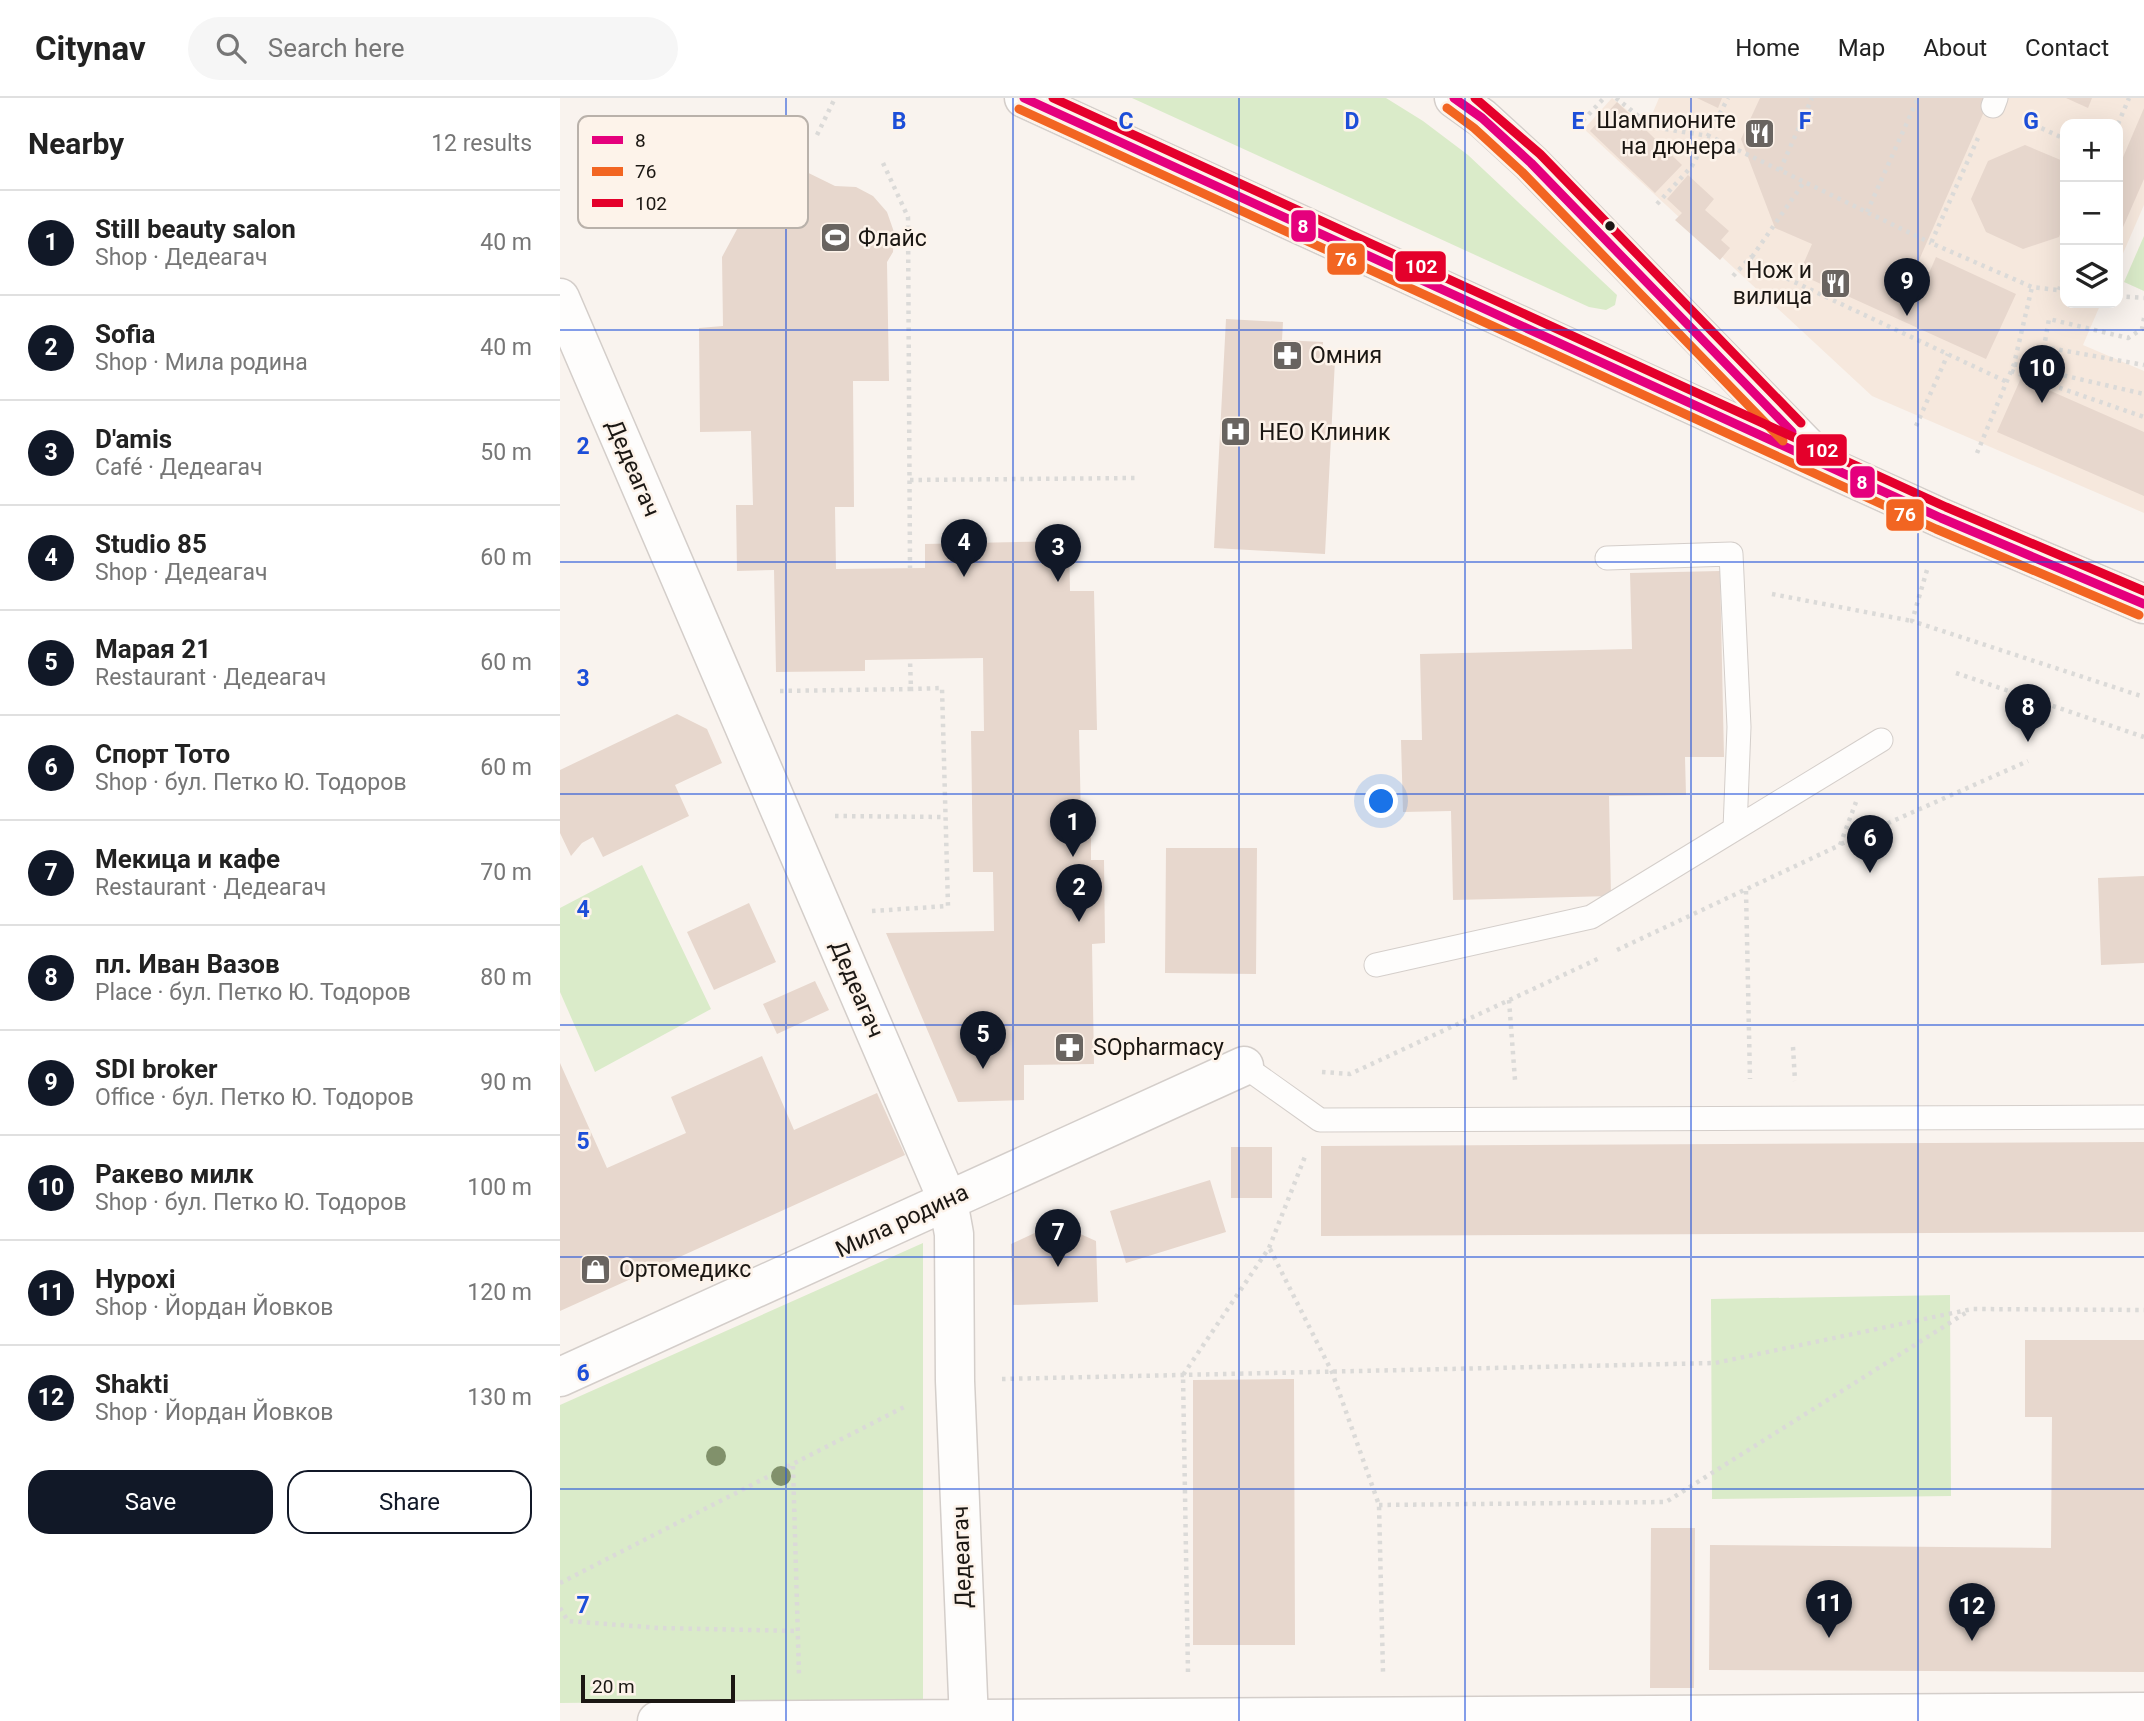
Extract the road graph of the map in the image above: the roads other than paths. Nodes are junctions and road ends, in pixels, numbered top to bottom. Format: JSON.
{"nodes":[{"id":1,"x":1024,"y":98,"type":"edge"},
{"id":2,"x":1454,"y":98,"type":"edge"},
{"id":3,"x":560,"y":298,"type":"edge"},
{"id":4,"x":1824,"y":465,"type":"junction"},
{"id":5,"x":1607,"y":558,"type":"dead end"},
{"id":6,"x":2144,"y":604,"type":"edge"},
{"id":7,"x":1881,"y":740,"type":"dead end"},
{"id":8,"x":1735,"y":829,"type":"junction"},
{"id":9,"x":1376,"y":965,"type":"dead end"},
{"id":10,"x":1244,"y":1066,"type":"joint"},
{"id":11,"x":2144,"y":1117,"type":"edge"},
{"id":12,"x":948,"y":1201,"type":"junction"},
{"id":13,"x":560,"y":1377,"type":"edge"},
{"id":14,"x":2144,"y":1712,"type":"edge"},
{"id":15,"x":801,"y":1720,"type":"edge"},
{"id":16,"x":657,"y":1721,"type":"edge"},
{"id":17,"x":969,"y":1721,"type":"edge"}],
"edges":[{"from":1,"to":4,"type":"street"},
{"from":2,"to":4,"type":"street"},
{"from":3,"to":12,"type":"street","name":"Дедеагач"},
{"from":4,"to":6,"type":"street"},
{"from":5,"to":8,"type":"lane"},
{"from":7,"to":8,"type":"lane"},
{"from":8,"to":9,"type":"lane"},
{"from":10,"to":11,"type":"lane"},
{"from":10,"to":12,"type":"street","name":"Мила родина"},
{"from":12,"to":13,"type":"street","name":"Мила родина"},
{"from":12,"to":17,"type":"street","name":"Дедеагач"},
{"from":14,"to":17,"type":"street"},
{"from":15,"to":16,"type":"street"},
{"from":15,"to":17,"type":"street"}]}
